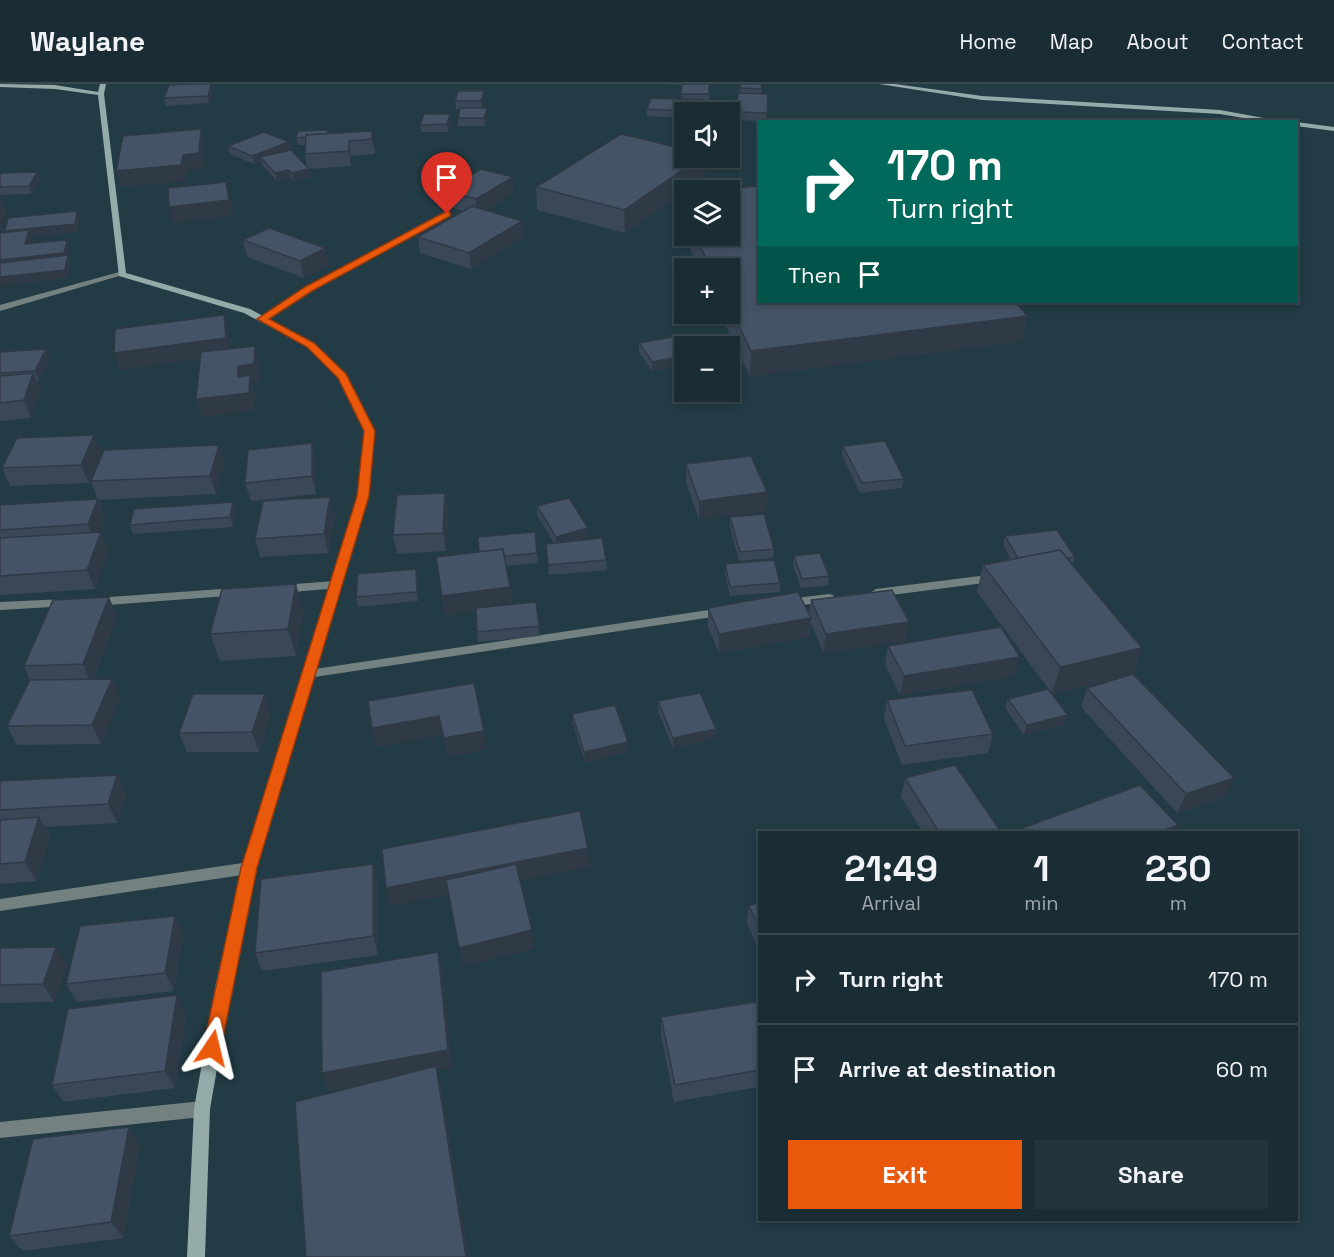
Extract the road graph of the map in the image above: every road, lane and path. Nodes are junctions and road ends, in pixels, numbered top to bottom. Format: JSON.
{"nodes":[{"id":1,"x":882,"y":84,"type":"edge"},
{"id":2,"x":0,"y":85,"type":"edge"},
{"id":3,"x":102,"y":89,"type":"edge"},
{"id":4,"x":1270,"y":120,"type":"edge"},
{"id":5,"x":1298,"y":124,"type":"edge"},
{"id":6,"x":1334,"y":129,"type":"edge"},
{"id":7,"x":447,"y":214,"type":"edge"},
{"id":8,"x":122,"y":274,"type":"junction"},
{"id":9,"x":0,"y":308,"type":"edge"},
{"id":10,"x":262,"y":319,"type":"junction"},
{"id":11,"x":997,"y":578,"type":"edge"},
{"id":12,"x":336,"y":585,"type":"junction"},
{"id":13,"x":860,"y":594,"type":"edge"},
{"id":14,"x":837,"y":597,"type":"edge"},
{"id":15,"x":780,"y":604,"type":"edge"},
{"id":16,"x":0,"y":606,"type":"edge"},
{"id":17,"x":734,"y":610,"type":"edge"},
{"id":18,"x":308,"y":674,"type":"junction"},
{"id":19,"x":249,"y":868,"type":"junction"},
{"id":20,"x":0,"y":905,"type":"edge"},
{"id":21,"x":202,"y":1109,"type":"junction"},
{"id":22,"x":0,"y":1130,"type":"edge"},
{"id":23,"x":196,"y":1257,"type":"edge"}],
"edges":[{"from":1,"to":4,"type":"street"},
{"from":2,"to":3,"type":"street"},
{"from":3,"to":8,"type":"street"},
{"from":5,"to":6,"type":"street"},
{"from":7,"to":10,"type":"street"},
{"from":8,"to":9,"type":"street"},
{"from":8,"to":10,"type":"street"},
{"from":10,"to":12,"type":"street"},
{"from":11,"to":13,"type":"street"},
{"from":12,"to":16,"type":"street"},
{"from":12,"to":18,"type":"street"},
{"from":14,"to":15,"type":"street"},
{"from":17,"to":18,"type":"street"},
{"from":18,"to":19,"type":"street"},
{"from":19,"to":20,"type":"street"},
{"from":19,"to":21,"type":"street"},
{"from":21,"to":22,"type":"street"},
{"from":21,"to":23,"type":"street"}]}
